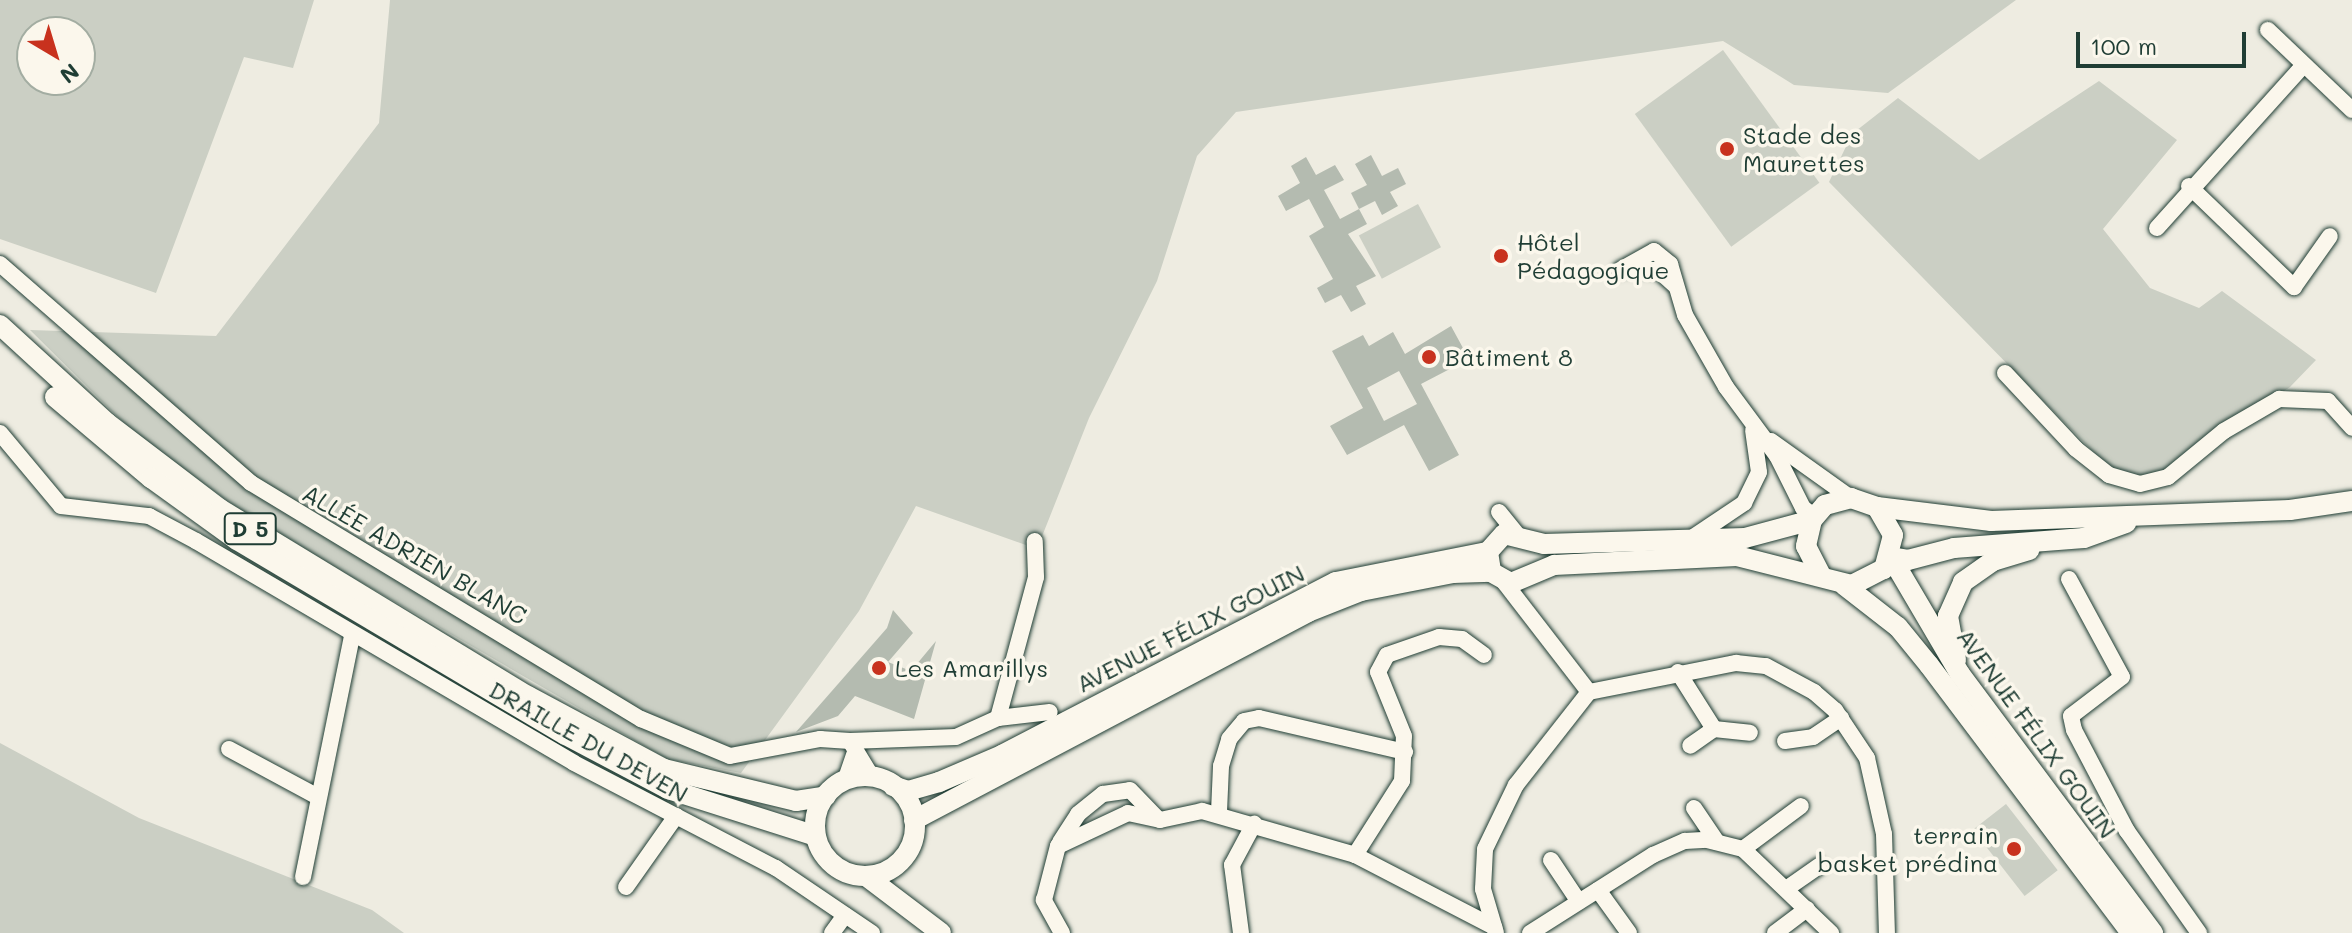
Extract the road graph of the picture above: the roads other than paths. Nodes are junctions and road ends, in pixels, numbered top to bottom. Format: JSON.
{"nodes":[{"id":1,"x":2268,"y":30,"type":"dead end"},
{"id":2,"x":2302,"y":67,"type":"junction"},
{"id":3,"x":2352,"y":110,"type":"edge"},
{"id":4,"x":2189,"y":186,"type":"junction"},
{"id":5,"x":2157,"y":228,"type":"dead end"},
{"id":6,"x":2330,"y":236,"type":"dead end"},
{"id":7,"x":0,"y":264,"type":"edge"},
{"id":8,"x":1677,"y":287,"type":"dead end"},
{"id":9,"x":0,"y":325,"type":"edge"},
{"id":10,"x":0,"y":344,"type":"edge"},
{"id":11,"x":2005,"y":373,"type":"dead end"},
{"id":12,"x":1752,"y":424,"type":"junction"},
{"id":13,"x":2352,"y":428,"type":"edge"},
{"id":14,"x":0,"y":433,"type":"edge"},
{"id":15,"x":1851,"y":498,"type":"junction"},
{"id":16,"x":2352,"y":501,"type":"edge"},
{"id":17,"x":1877,"y":507,"type":"junction"},
{"id":18,"x":2153,"y":517,"type":"junction"},
{"id":19,"x":1813,"y":518,"type":"junction"},
{"id":20,"x":1035,"y":541,"type":"dead end"},
{"id":21,"x":2056,"y":541,"type":"junction"},
{"id":22,"x":1683,"y":542,"type":"junction"},
{"id":23,"x":1891,"y":557,"type":"junction"},
{"id":24,"x":1510,"y":559,"type":"junction"},
{"id":25,"x":1821,"y":575,"type":"junction"},
{"id":26,"x":2069,"y":579,"type":"dead end"},
{"id":27,"x":1844,"y":585,"type":"junction"},
{"id":28,"x":352,"y":636,"type":"junction"},
{"id":29,"x":1484,"y":655,"type":"dead end"},
{"id":30,"x":1678,"y":672,"type":"junction"},
{"id":31,"x":1960,"y":674,"type":"junction"},
{"id":32,"x":1589,"y":692,"type":"junction"},
{"id":33,"x":1050,"y":712,"type":"dead end"},
{"id":34,"x":998,"y":718,"type":"junction"},
{"id":35,"x":1841,"y":718,"type":"junction"},
{"id":36,"x":1714,"y":729,"type":"junction"},
{"id":37,"x":1750,"y":733,"type":"dead end"},
{"id":38,"x":1785,"y":741,"type":"dead end"},
{"id":39,"x":1690,"y":746,"type":"dead end"},
{"id":40,"x":852,"y":748,"type":"junction"},
{"id":41,"x":229,"y":749,"type":"dead end"},
{"id":42,"x":1405,"y":752,"type":"junction"},
{"id":43,"x":872,"y":777,"type":"junction"},
{"id":44,"x":845,"y":781,"type":"junction"},
{"id":45,"x":893,"y":786,"type":"junction"},
{"id":46,"x":826,"y":796,"type":"junction"},
{"id":47,"x":318,"y":797,"type":"junction"},
{"id":48,"x":1801,"y":806,"type":"dead end"},
{"id":49,"x":1694,"y":808,"type":"dead end"},
{"id":50,"x":1219,"y":812,"type":"junction"},
{"id":51,"x":676,"y":816,"type":"junction"},
{"id":52,"x":914,"y":820,"type":"junction"},
{"id":53,"x":1160,"y":820,"type":"junction"},
{"id":54,"x":1254,"y":824,"type":"junction"},
{"id":55,"x":816,"y":836,"type":"junction"},
{"id":56,"x":1717,"y":842,"type":"junction"},
{"id":57,"x":1058,"y":846,"type":"junction"},
{"id":58,"x":1743,"y":849,"type":"junction"},
{"id":59,"x":1355,"y":855,"type":"junction"},
{"id":60,"x":904,"y":857,"type":"junction"},
{"id":61,"x":1551,"y":860,"type":"dead end"},
{"id":62,"x":1819,"y":866,"type":"dead end"},
{"id":63,"x":866,"y":876,"type":"junction"},
{"id":64,"x":303,"y":877,"type":"dead end"},
{"id":65,"x":626,"y":887,"type":"dead end"},
{"id":66,"x":1786,"y":889,"type":"junction"},
{"id":67,"x":1598,"y":890,"type":"junction"},
{"id":68,"x":1579,"y":902,"type":"junction"},
{"id":69,"x":1807,"y":909,"type":"junction"},
{"id":70,"x":845,"y":915,"type":"junction"},
{"id":71,"x":921,"y":915,"type":"junction"},
{"id":72,"x":1495,"y":930,"type":"edge"},
{"id":73,"x":832,"y":933,"type":"edge"},
{"id":74,"x":872,"y":933,"type":"edge"},
{"id":75,"x":941,"y":933,"type":"edge"},
{"id":76,"x":1062,"y":933,"type":"edge"},
{"id":77,"x":1241,"y":933,"type":"edge"},
{"id":78,"x":1530,"y":933,"type":"edge"},
{"id":79,"x":1629,"y":933,"type":"edge"},
{"id":80,"x":1775,"y":933,"type":"edge"},
{"id":81,"x":1831,"y":933,"type":"edge"},
{"id":82,"x":1887,"y":933,"type":"edge"},
{"id":83,"x":2131,"y":933,"type":"edge"},
{"id":84,"x":2153,"y":933,"type":"edge"},
{"id":85,"x":2199,"y":933,"type":"edge"}],
"edges":[{"from":1,"to":2,"type":"street"},
{"from":2,"to":3,"type":"street"},
{"from":2,"to":4,"type":"street"},
{"from":4,"to":5,"type":"street"},
{"from":4,"to":6,"type":"street"},
{"from":7,"to":40,"type":"street","name":"ALLÉE ADRIEN BLANC"},
{"from":8,"to":12,"type":"street"},
{"from":9,"to":46,"type":"main road","number":"D 5"},
{"from":10,"to":55,"type":"main road","number":"D 5"},
{"from":11,"to":13,"type":"street"},
{"from":12,"to":15,"type":"street"},
{"from":12,"to":19,"type":"street"},
{"from":12,"to":22,"type":"street"},
{"from":14,"to":28,"type":"street","name":"DRAILLE DU DEVEN"},
{"from":15,"to":17,"type":"main road"},
{"from":15,"to":19,"type":"main road","name":"AVENUE FÉLIX GOUIN"},
{"from":16,"to":18,"type":"main road"},
{"from":17,"to":18,"type":"main road"},
{"from":17,"to":23,"type":"main road","name":"AVENUE FÉLIX GOUIN"},
{"from":18,"to":21,"type":"main road"},
{"from":19,"to":22,"type":"main road","name":"AVENUE FÉLIX GOUIN"},
{"from":19,"to":25,"type":"main road"},
{"from":20,"to":34,"type":"street"},
{"from":21,"to":23,"type":"main road"},
{"from":21,"to":31,"type":"main road"},
{"from":22,"to":24,"type":"main road","name":"AVENUE FÉLIX GOUIN"},
{"from":23,"to":27,"type":"main road"},
{"from":23,"to":31,"type":"main road","name":"AVENUE FÉLIX GOUIN"},
{"from":24,"to":25,"type":"main road","name":"AVENUE FÉLIX GOUIN"},
{"from":24,"to":32,"type":"street"},
{"from":24,"to":45,"type":"main road","name":"AVENUE FÉLIX GOUIN"},
{"from":24,"to":52,"type":"main road","name":"AVENUE FÉLIX GOUIN"},
{"from":25,"to":27,"type":"main road","name":"AVENUE FÉLIX GOUIN"},
{"from":26,"to":85,"type":"street"},
{"from":27,"to":83,"type":"main road","name":"AVENUE FÉLIX GOUIN"},
{"from":28,"to":47,"type":"street"},
{"from":28,"to":51,"type":"street","name":"DRAILLE DU DEVEN"},
{"from":29,"to":42,"type":"street"},
{"from":30,"to":32,"type":"street"},
{"from":30,"to":35,"type":"street"},
{"from":30,"to":36,"type":"street"},
{"from":31,"to":84,"type":"main road","name":"AVENUE FÉLIX GOUIN"},
{"from":32,"to":72,"type":"street"},
{"from":33,"to":34,"type":"street","name":"ALLÉE ADRIEN BLANC"},
{"from":34,"to":40,"type":"street","name":"ALLÉE ADRIEN BLANC"},
{"from":35,"to":38,"type":"street"},
{"from":35,"to":82,"type":"street"},
{"from":36,"to":37,"type":"street"},
{"from":36,"to":39,"type":"street"},
{"from":40,"to":43,"type":"street"},
{"from":40,"to":44,"type":"street"},
{"from":41,"to":47,"type":"street"},
{"from":42,"to":50,"type":"street"},
{"from":42,"to":59,"type":"street"},
{"from":43,"to":44,"type":"main road"},
{"from":43,"to":45,"type":"main road"},
{"from":44,"to":46,"type":"main road"},
{"from":45,"to":52,"type":"main road"},
{"from":46,"to":55,"type":"main road"},
{"from":47,"to":64,"type":"street"},
{"from":48,"to":58,"type":"street"},
{"from":49,"to":56,"type":"street"},
{"from":50,"to":53,"type":"street"},
{"from":50,"to":54,"type":"street"},
{"from":51,"to":65,"type":"street"},
{"from":51,"to":70,"type":"street","name":"DRAILLE DU DEVEN"},
{"from":52,"to":60,"type":"main road"},
{"from":53,"to":57,"type":"street"},
{"from":53,"to":57,"type":"street"},
{"from":54,"to":59,"type":"street"},
{"from":54,"to":77,"type":"street"},
{"from":55,"to":63,"type":"main road"},
{"from":56,"to":58,"type":"street"},
{"from":56,"to":67,"type":"street"},
{"from":57,"to":76,"type":"street"},
{"from":58,"to":66,"type":"street"},
{"from":59,"to":72,"type":"street"},
{"from":60,"to":63,"type":"main road"},
{"from":60,"to":71,"type":"main road"},
{"from":61,"to":68,"type":"street"},
{"from":62,"to":66,"type":"street"},
{"from":63,"to":71,"type":"main road"},
{"from":66,"to":69,"type":"street"},
{"from":67,"to":68,"type":"street"},
{"from":67,"to":79,"type":"street"},
{"from":68,"to":78,"type":"street"},
{"from":69,"to":80,"type":"street"},
{"from":69,"to":81,"type":"street"},
{"from":70,"to":73,"type":"street"},
{"from":70,"to":74,"type":"street","name":"DRAILLE DU DEVEN"},
{"from":71,"to":75,"type":"main road"}]}
